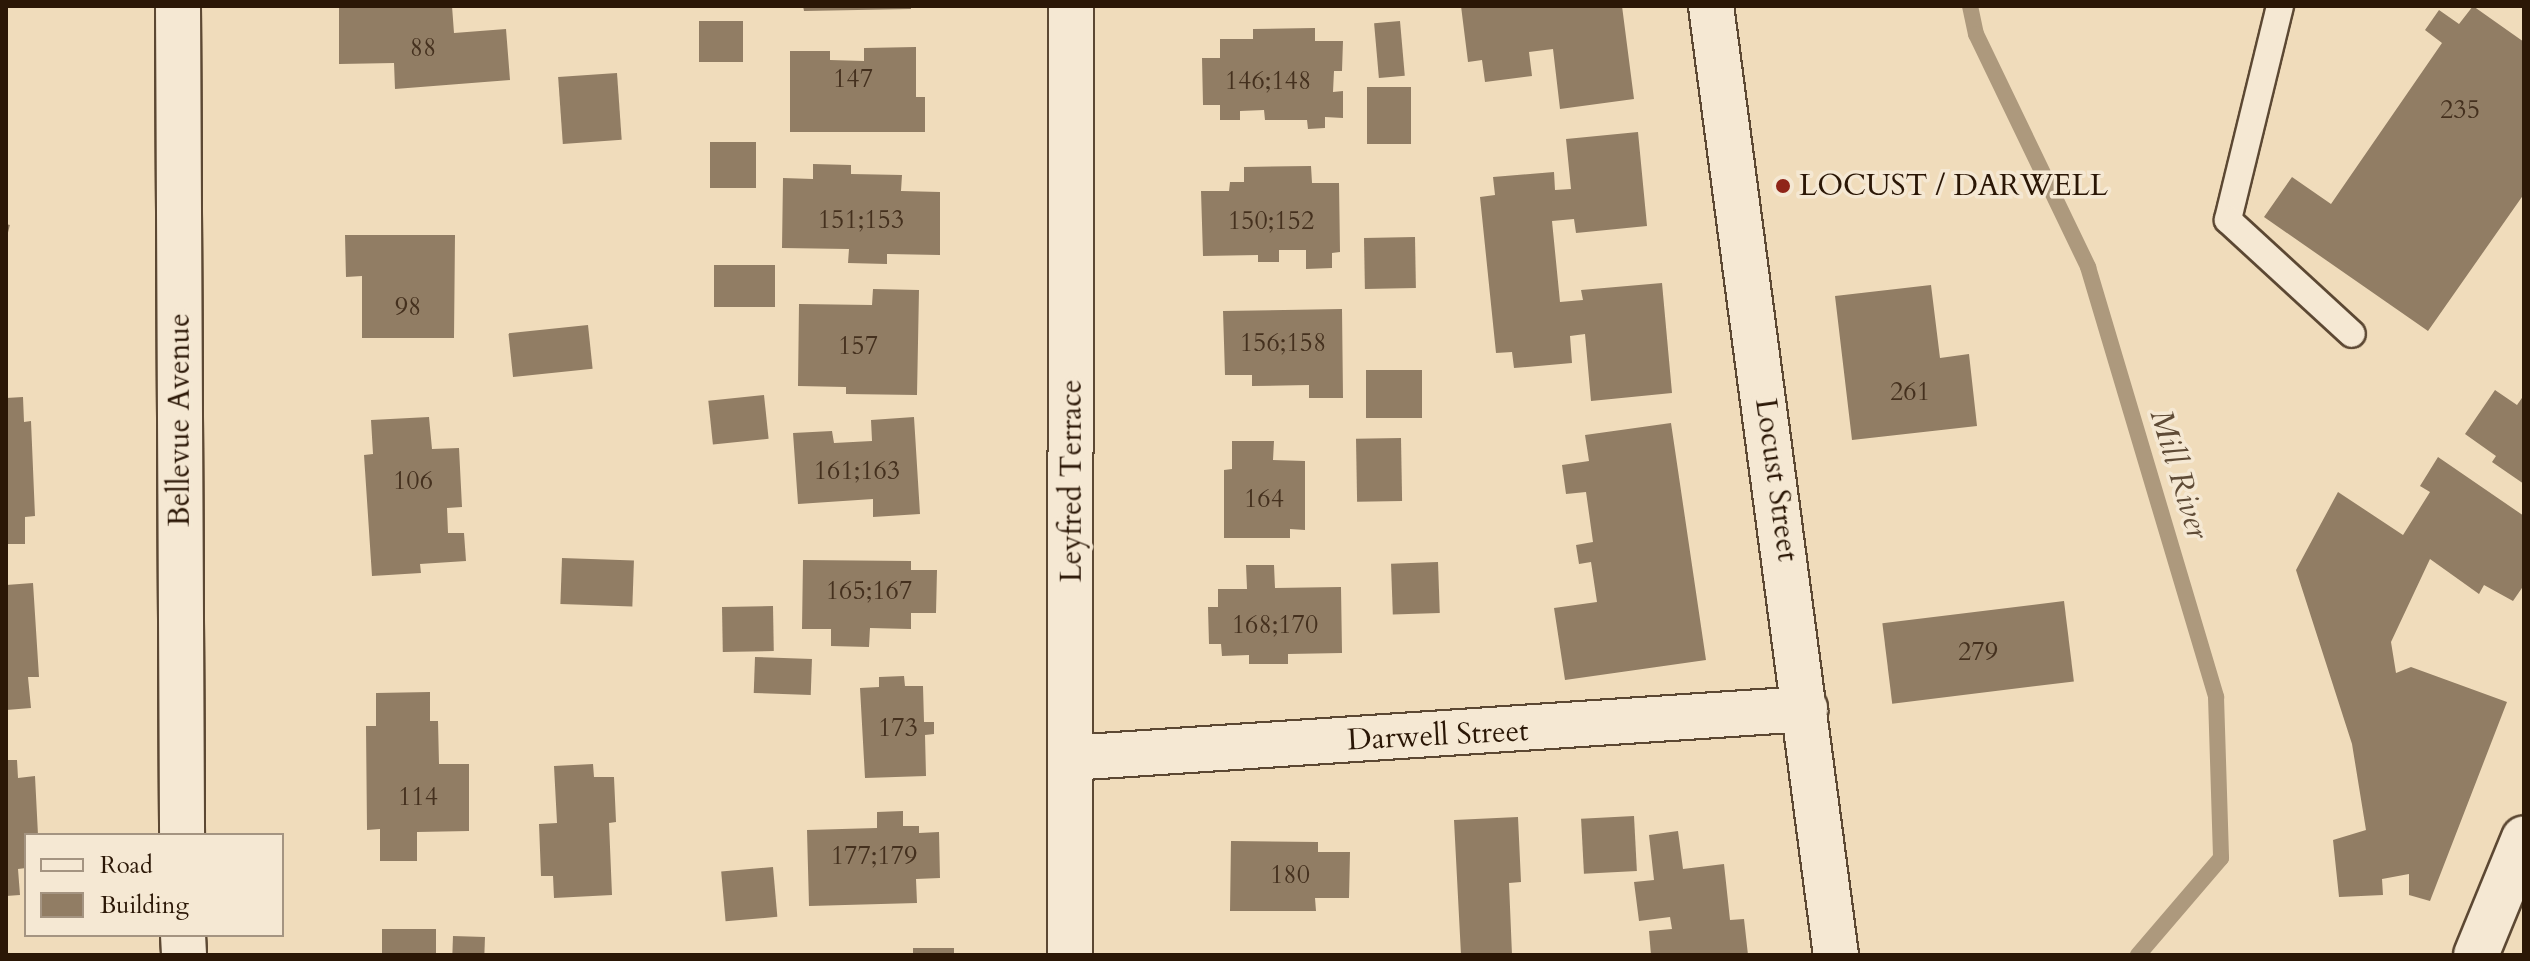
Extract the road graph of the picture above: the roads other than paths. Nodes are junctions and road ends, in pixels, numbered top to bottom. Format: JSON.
{"nodes":[{"id":1,"x":178,"y":6,"type":"edge"},
{"id":2,"x":1071,"y":6,"type":"edge"},
{"id":3,"x":1711,"y":6,"type":"edge"},
{"id":4,"x":2280,"y":6,"type":"edge"},
{"id":5,"x":2352,"y":334,"type":"dead end"},
{"id":6,"x":1805,"y":709,"type":"junction"},
{"id":7,"x":1070,"y":758,"type":"junction"},
{"id":8,"x":182,"y":833,"type":"edge"},
{"id":9,"x":2524,"y":838,"type":"edge"},
{"id":10,"x":1070,"y":955,"type":"edge"},
{"id":11,"x":1836,"y":955,"type":"edge"},
{"id":12,"x":2476,"y":955,"type":"edge"}],
"edges":[{"from":1,"to":8,"type":"street","name":"Bellevue Avenue"},
{"from":2,"to":7,"type":"street","name":"Leyfred Terrace"},
{"from":3,"to":6,"type":"street","name":"Locust Street"},
{"from":4,"to":5,"type":"lane"},
{"from":6,"to":7,"type":"street","name":"Darwell Street"},
{"from":6,"to":11,"type":"street","name":"Locust Street"},
{"from":7,"to":10,"type":"street","name":"Leyfred Terrace"},
{"from":9,"to":12,"type":"street"}]}
